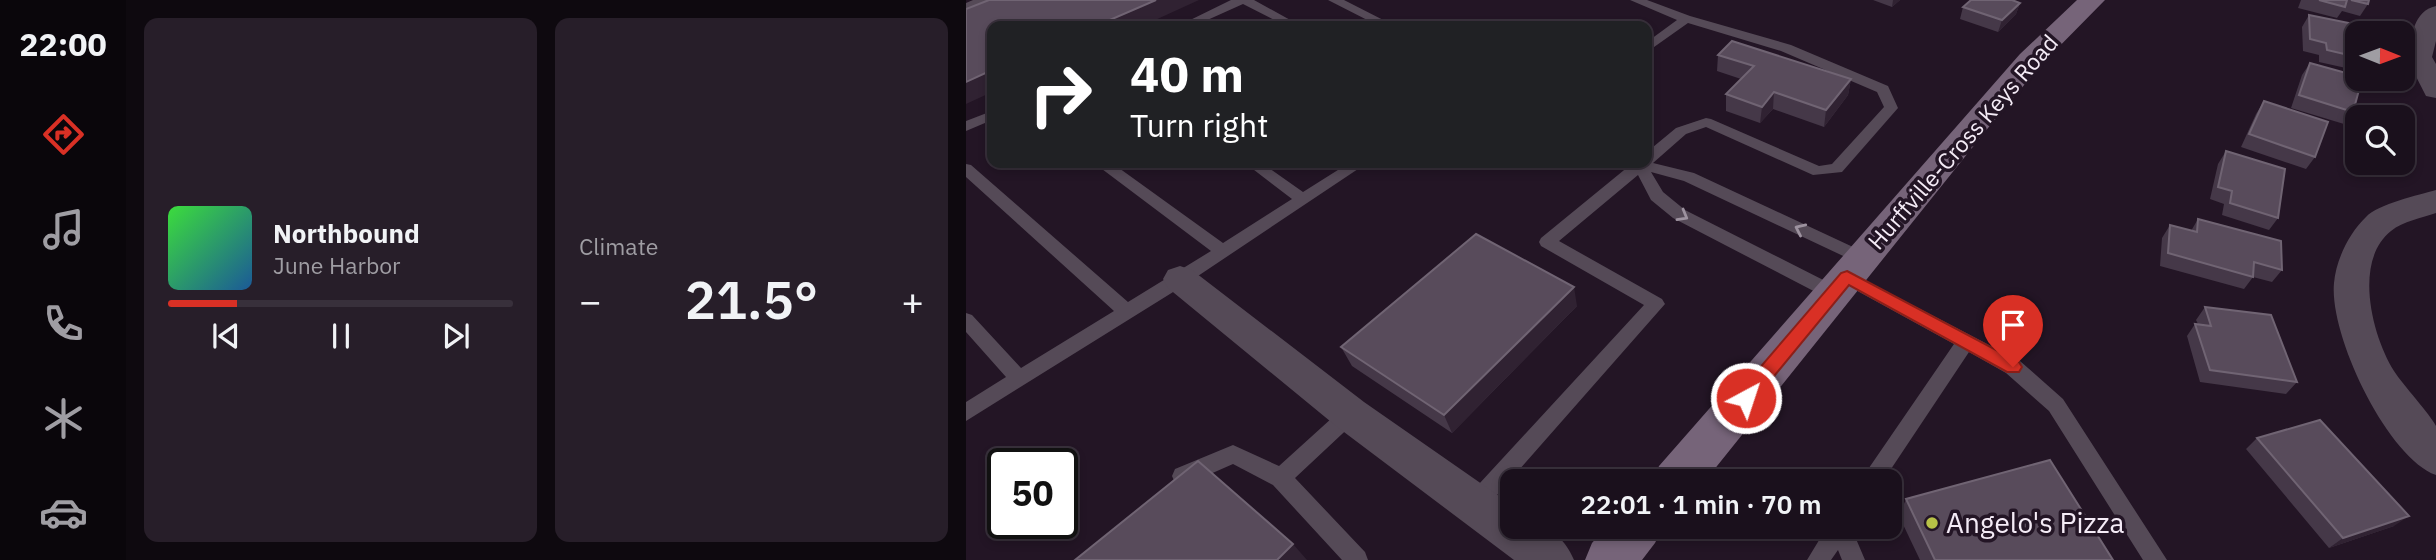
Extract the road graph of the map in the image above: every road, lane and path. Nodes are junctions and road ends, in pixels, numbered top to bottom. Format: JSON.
{"nodes":[{"id":1,"x":984,"y":0,"type":"edge"},
{"id":2,"x":1243,"y":0,"type":"edge"},
{"id":3,"x":1334,"y":0,"type":"edge"},
{"id":4,"x":1636,"y":0,"type":"edge"},
{"id":5,"x":2092,"y":0,"type":"edge"},
{"id":6,"x":966,"y":7,"type":"edge"},
{"id":7,"x":2436,"y":13,"type":"edge"},
{"id":8,"x":1686,"y":19,"type":"junction"},
{"id":9,"x":1195,"y":21,"type":"edge"},
{"id":10,"x":1285,"y":21,"type":"edge"},
{"id":11,"x":1378,"y":21,"type":"edge"},
{"id":12,"x":1652,"y":44,"type":"edge"},
{"id":13,"x":2436,"y":90,"type":"edge"},
{"id":14,"x":987,"y":117,"type":"edge"},
{"id":15,"x":966,"y":127,"type":"edge"},
{"id":16,"x":1652,"y":154,"type":"edge"},
{"id":17,"x":1652,"y":166,"type":"edge"},
{"id":18,"x":1109,"y":168,"type":"edge"},
{"id":19,"x":1259,"y":168,"type":"edge"},
{"id":20,"x":1351,"y":168,"type":"edge"},
{"id":21,"x":1635,"y":168,"type":"edge"},
{"id":22,"x":1643,"y":168,"type":"edge"},
{"id":23,"x":966,"y":169,"type":"edge"},
{"id":24,"x":1303,"y":199,"type":"junction"},
{"id":25,"x":2436,"y":201,"type":"edge"},
{"id":26,"x":1223,"y":251,"type":"junction"},
{"id":27,"x":1847,"y":276,"type":"junction"},
{"id":28,"x":1180,"y":279,"type":"junction"},
{"id":29,"x":1128,"y":312,"type":"junction"},
{"id":30,"x":966,"y":320,"type":"edge"},
{"id":31,"x":1965,"y":342,"type":"junction"},
{"id":32,"x":1019,"y":379,"type":"junction"},
{"id":33,"x":966,"y":412,"type":"edge"},
{"id":34,"x":1350,"y":414,"type":"junction"},
{"id":35,"x":2436,"y":456,"type":"edge"},
{"id":36,"x":1686,"y":469,"type":"edge"},
{"id":37,"x":1879,"y":469,"type":"edge"},
{"id":38,"x":1281,"y":478,"type":"junction"},
{"id":39,"x":1166,"y":490,"type":"edge"},
{"id":40,"x":1475,"y":504,"type":"junction"},
{"id":41,"x":1628,"y":539,"type":"edge"},
{"id":42,"x":1831,"y":539,"type":"edge"},
{"id":43,"x":1844,"y":539,"type":"edge"},
{"id":44,"x":1357,"y":560,"type":"edge"},
{"id":45,"x":1551,"y":560,"type":"edge"},
{"id":46,"x":1611,"y":560,"type":"edge"},
{"id":47,"x":1818,"y":560,"type":"edge"},
{"id":48,"x":1854,"y":560,"type":"edge"},
{"id":49,"x":2156,"y":560,"type":"edge"}],
"edges":[{"from":1,"to":6,"type":"lane"},
{"from":2,"to":9,"type":"lane"},
{"from":2,"to":10,"type":"lane"},
{"from":3,"to":11,"type":"lane"},
{"from":4,"to":8,"type":"lane"},
{"from":5,"to":27,"type":"main road","name":"Hurffville-Cross Keys Road"},
{"from":7,"to":13,"type":"street"},
{"from":8,"to":12,"type":"lane"},
{"from":8,"to":16,"type":"lane"},
{"from":14,"to":15,"type":"lane"},
{"from":27,"to":17,"type":"lane","one_way":true},
{"from":18,"to":26,"type":"lane"},
{"from":19,"to":24,"type":"lane"},
{"from":20,"to":24,"type":"lane"},
{"from":21,"to":40,"type":"lane"},
{"from":22,"to":27,"type":"lane","one_way":true},
{"from":23,"to":29,"type":"lane"},
{"from":24,"to":26,"type":"lane"},
{"from":25,"to":35,"type":"street"},
{"from":26,"to":28,"type":"lane"},
{"from":27,"to":31,"type":"lane"},
{"from":27,"to":36,"type":"main road","name":"Hurffville-Cross Keys Road"},
{"from":28,"to":29,"type":"lane"},
{"from":28,"to":34,"type":"street"},
{"from":29,"to":32,"type":"lane"},
{"from":30,"to":32,"type":"lane"},
{"from":31,"to":37,"type":"lane"},
{"from":31,"to":49,"type":"lane"},
{"from":32,"to":33,"type":"lane"},
{"from":34,"to":38,"type":"lane"},
{"from":34,"to":40,"type":"street"},
{"from":38,"to":39,"type":"lane"},
{"from":38,"to":44,"type":"lane"},
{"from":40,"to":45,"type":"street"},
{"from":41,"to":46,"type":"main road"},
{"from":42,"to":47,"type":"lane"},
{"from":43,"to":48,"type":"lane"}]}
